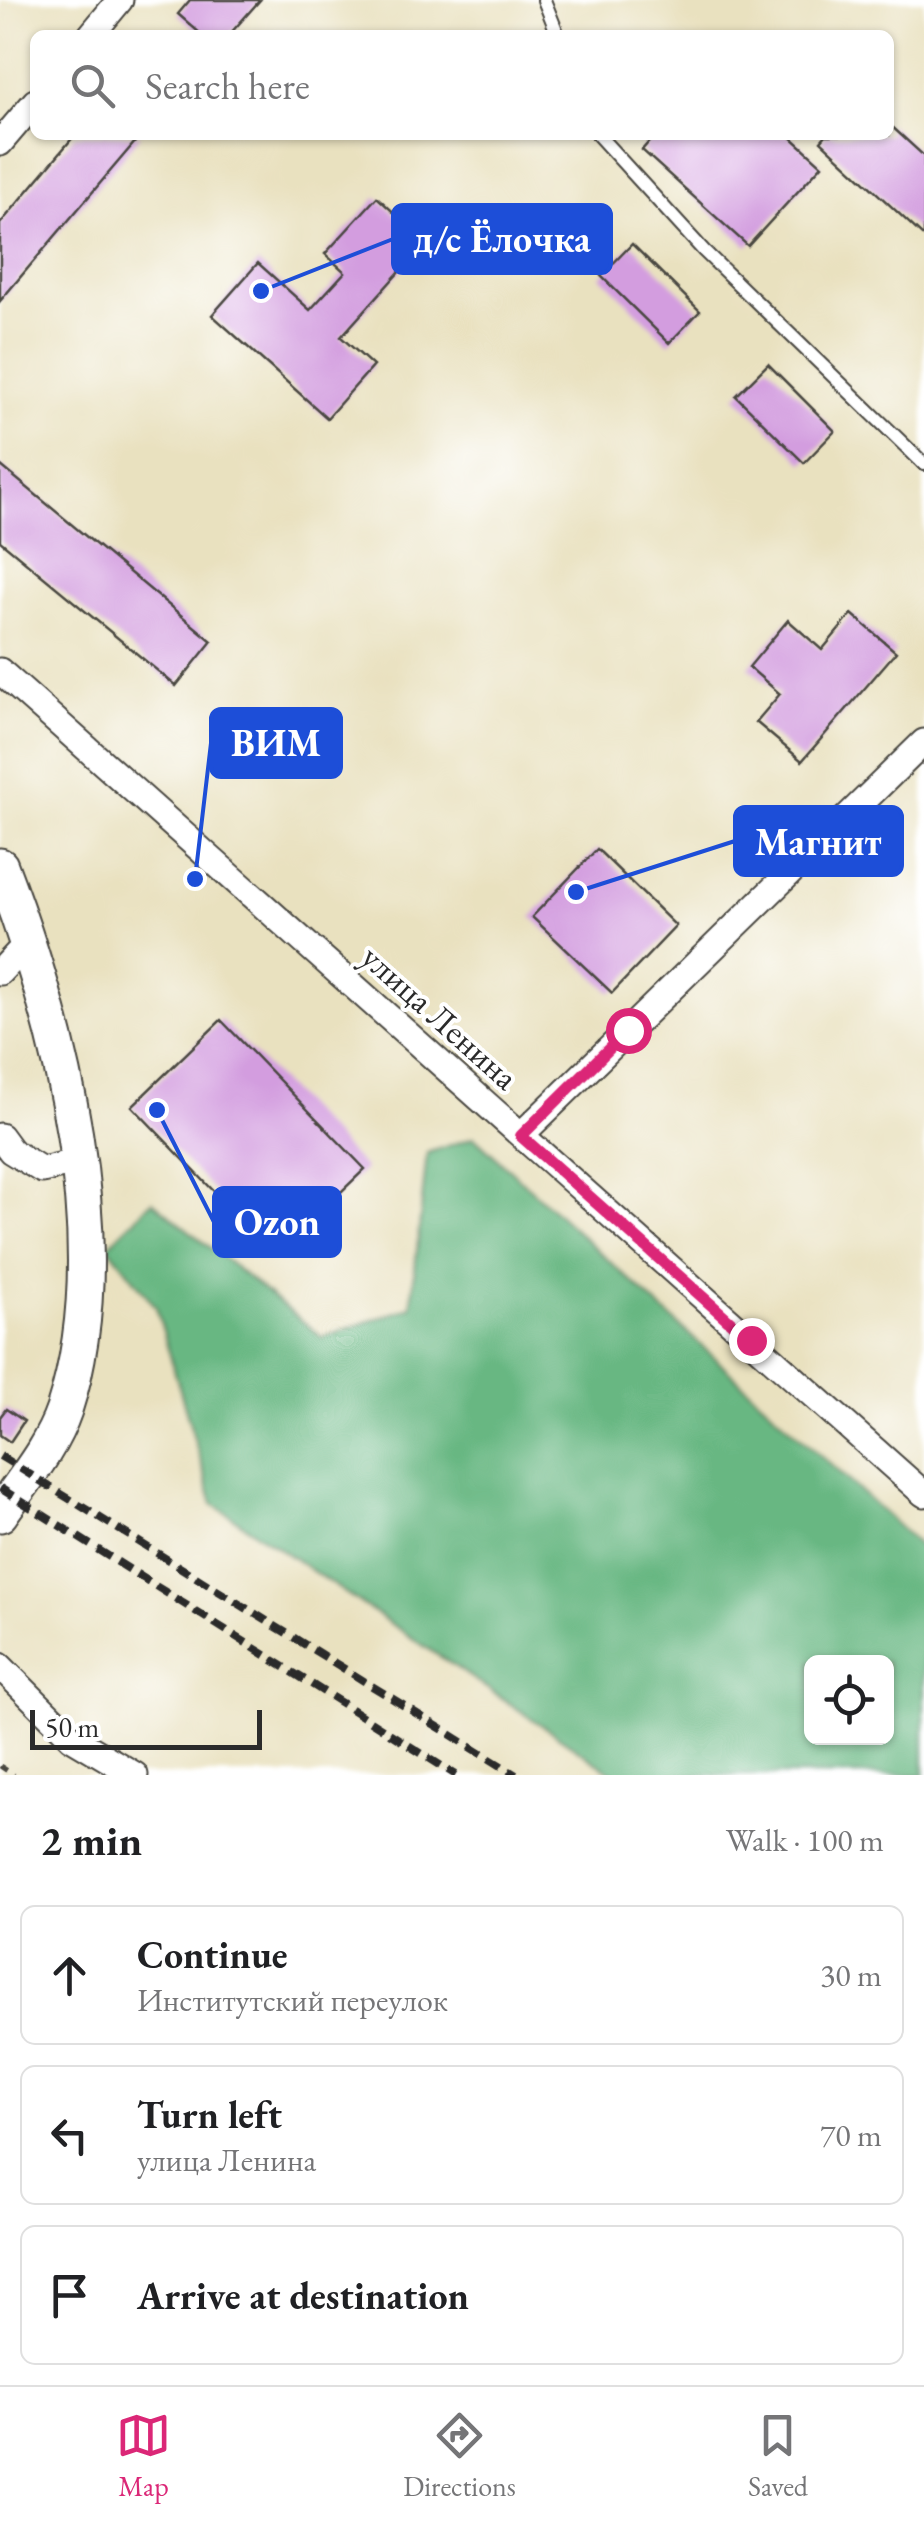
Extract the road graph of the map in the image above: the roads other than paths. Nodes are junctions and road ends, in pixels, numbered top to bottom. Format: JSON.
{"nodes":[{"id":1,"x":120,"y":0,"type":"edge"},
{"id":2,"x":544,"y":0,"type":"edge"},
{"id":3,"x":95,"y":30,"type":"edge"},
{"id":4,"x":556,"y":30,"type":"edge"},
{"id":5,"x":30,"y":108,"type":"edge"},
{"id":6,"x":603,"y":140,"type":"edge"},
{"id":7,"x":0,"y":143,"type":"edge"},
{"id":8,"x":924,"y":464,"type":"edge"},
{"id":9,"x":0,"y":671,"type":"edge"},
{"id":10,"x":924,"y":742,"type":"edge"},
{"id":11,"x":0,"y":866,"type":"edge"},
{"id":12,"x":29,"y":941,"type":"junction"},
{"id":13,"x":0,"y":972,"type":"edge"},
{"id":14,"x":0,"y":1136,"type":"edge"},
{"id":15,"x":521,"y":1136,"type":"junction"},
{"id":16,"x":79,"y":1162,"type":"junction"},
{"id":17,"x":924,"y":1494,"type":"edge"},
{"id":18,"x":0,"y":1514,"type":"edge"},
{"id":19,"x":0,"y":1666,"type":"edge"},
{"id":20,"x":135,"y":1775,"type":"edge"}],
"edges":[{"from":1,"to":3,"type":"street"},
{"from":2,"to":4,"type":"lane"},
{"from":5,"to":7,"type":"street"},
{"from":6,"to":8,"type":"lane"},
{"from":9,"to":15,"type":"street","name":"улица Ленина"},
{"from":10,"to":15,"type":"street"},
{"from":11,"to":12,"type":"main road"},
{"from":12,"to":13,"type":"street"},
{"from":12,"to":16,"type":"main road"},
{"from":14,"to":16,"type":"street"},
{"from":15,"to":17,"type":"street","name":"улица Ленина"},
{"from":16,"to":18,"type":"main road"},
{"from":19,"to":20,"type":"street"}]}
